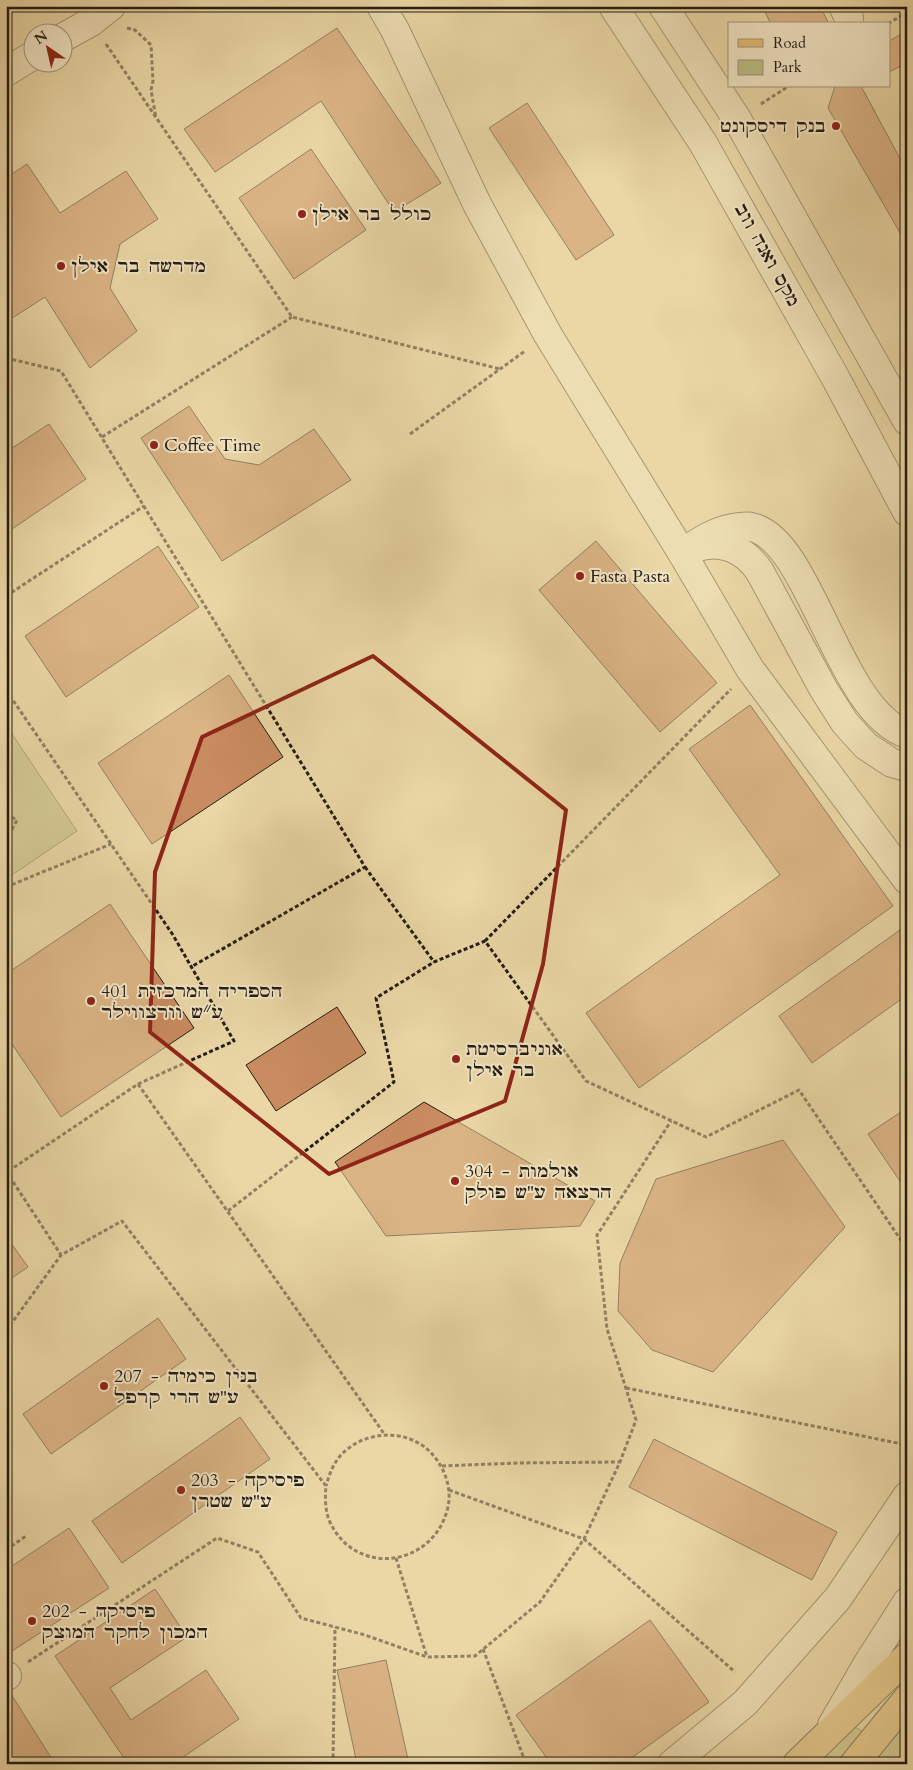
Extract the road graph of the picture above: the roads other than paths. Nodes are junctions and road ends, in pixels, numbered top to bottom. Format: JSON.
{"nodes":[{"id":1,"x":381,"y":6,"type":"edge"},
{"id":2,"x":613,"y":6,"type":"edge"},
{"id":3,"x":663,"y":6,"type":"edge"},
{"id":4,"x":102,"y":24,"type":"edge"},
{"id":5,"x":72,"y":34,"type":"edge"},
{"id":6,"x":22,"y":62,"type":"edge"},
{"id":7,"x":6,"y":72,"type":"edge"},
{"id":8,"x":906,"y":416,"type":"edge"},
{"id":9,"x":868,"y":436,"type":"junction"},
{"id":10,"x":907,"y":512,"type":"edge"},
{"id":11,"x":682,"y":553,"type":"junction"},
{"id":12,"x":907,"y":734,"type":"edge"},
{"id":13,"x":907,"y":768,"type":"edge"},
{"id":14,"x":907,"y":880,"type":"edge"},
{"id":15,"x":907,"y":1496,"type":"edge"},
{"id":16,"x":907,"y":1602,"type":"edge"},
{"id":17,"x":907,"y":1657,"type":"edge"},
{"id":18,"x":907,"y":1699,"type":"edge"},
{"id":19,"x":823,"y":1740,"type":"junction"},
{"id":20,"x":672,"y":1764,"type":"edge"},
{"id":21,"x":797,"y":1764,"type":"edge"},
{"id":22,"x":854,"y":1764,"type":"edge"}],
"edges":[{"from":1,"to":11,"type":"street"},
{"from":2,"to":9,"type":"street","name":"מקס ואנה ווב"},
{"from":3,"to":8,"type":"street"},
{"from":4,"to":5,"type":"street"},
{"from":6,"to":7,"type":"street"},
{"from":8,"to":9,"type":"street"},
{"from":9,"to":10,"type":"street","name":"מקס ואנה ווב"},
{"from":11,"to":12,"type":"street"},
{"from":11,"to":13,"type":"street"},
{"from":11,"to":14,"type":"street"},
{"from":15,"to":20,"type":"street"},
{"from":16,"to":19,"type":"street"},
{"from":17,"to":19,"type":"main road"},
{"from":18,"to":22,"type":"main road"},
{"from":19,"to":21,"type":"main road"}]}
